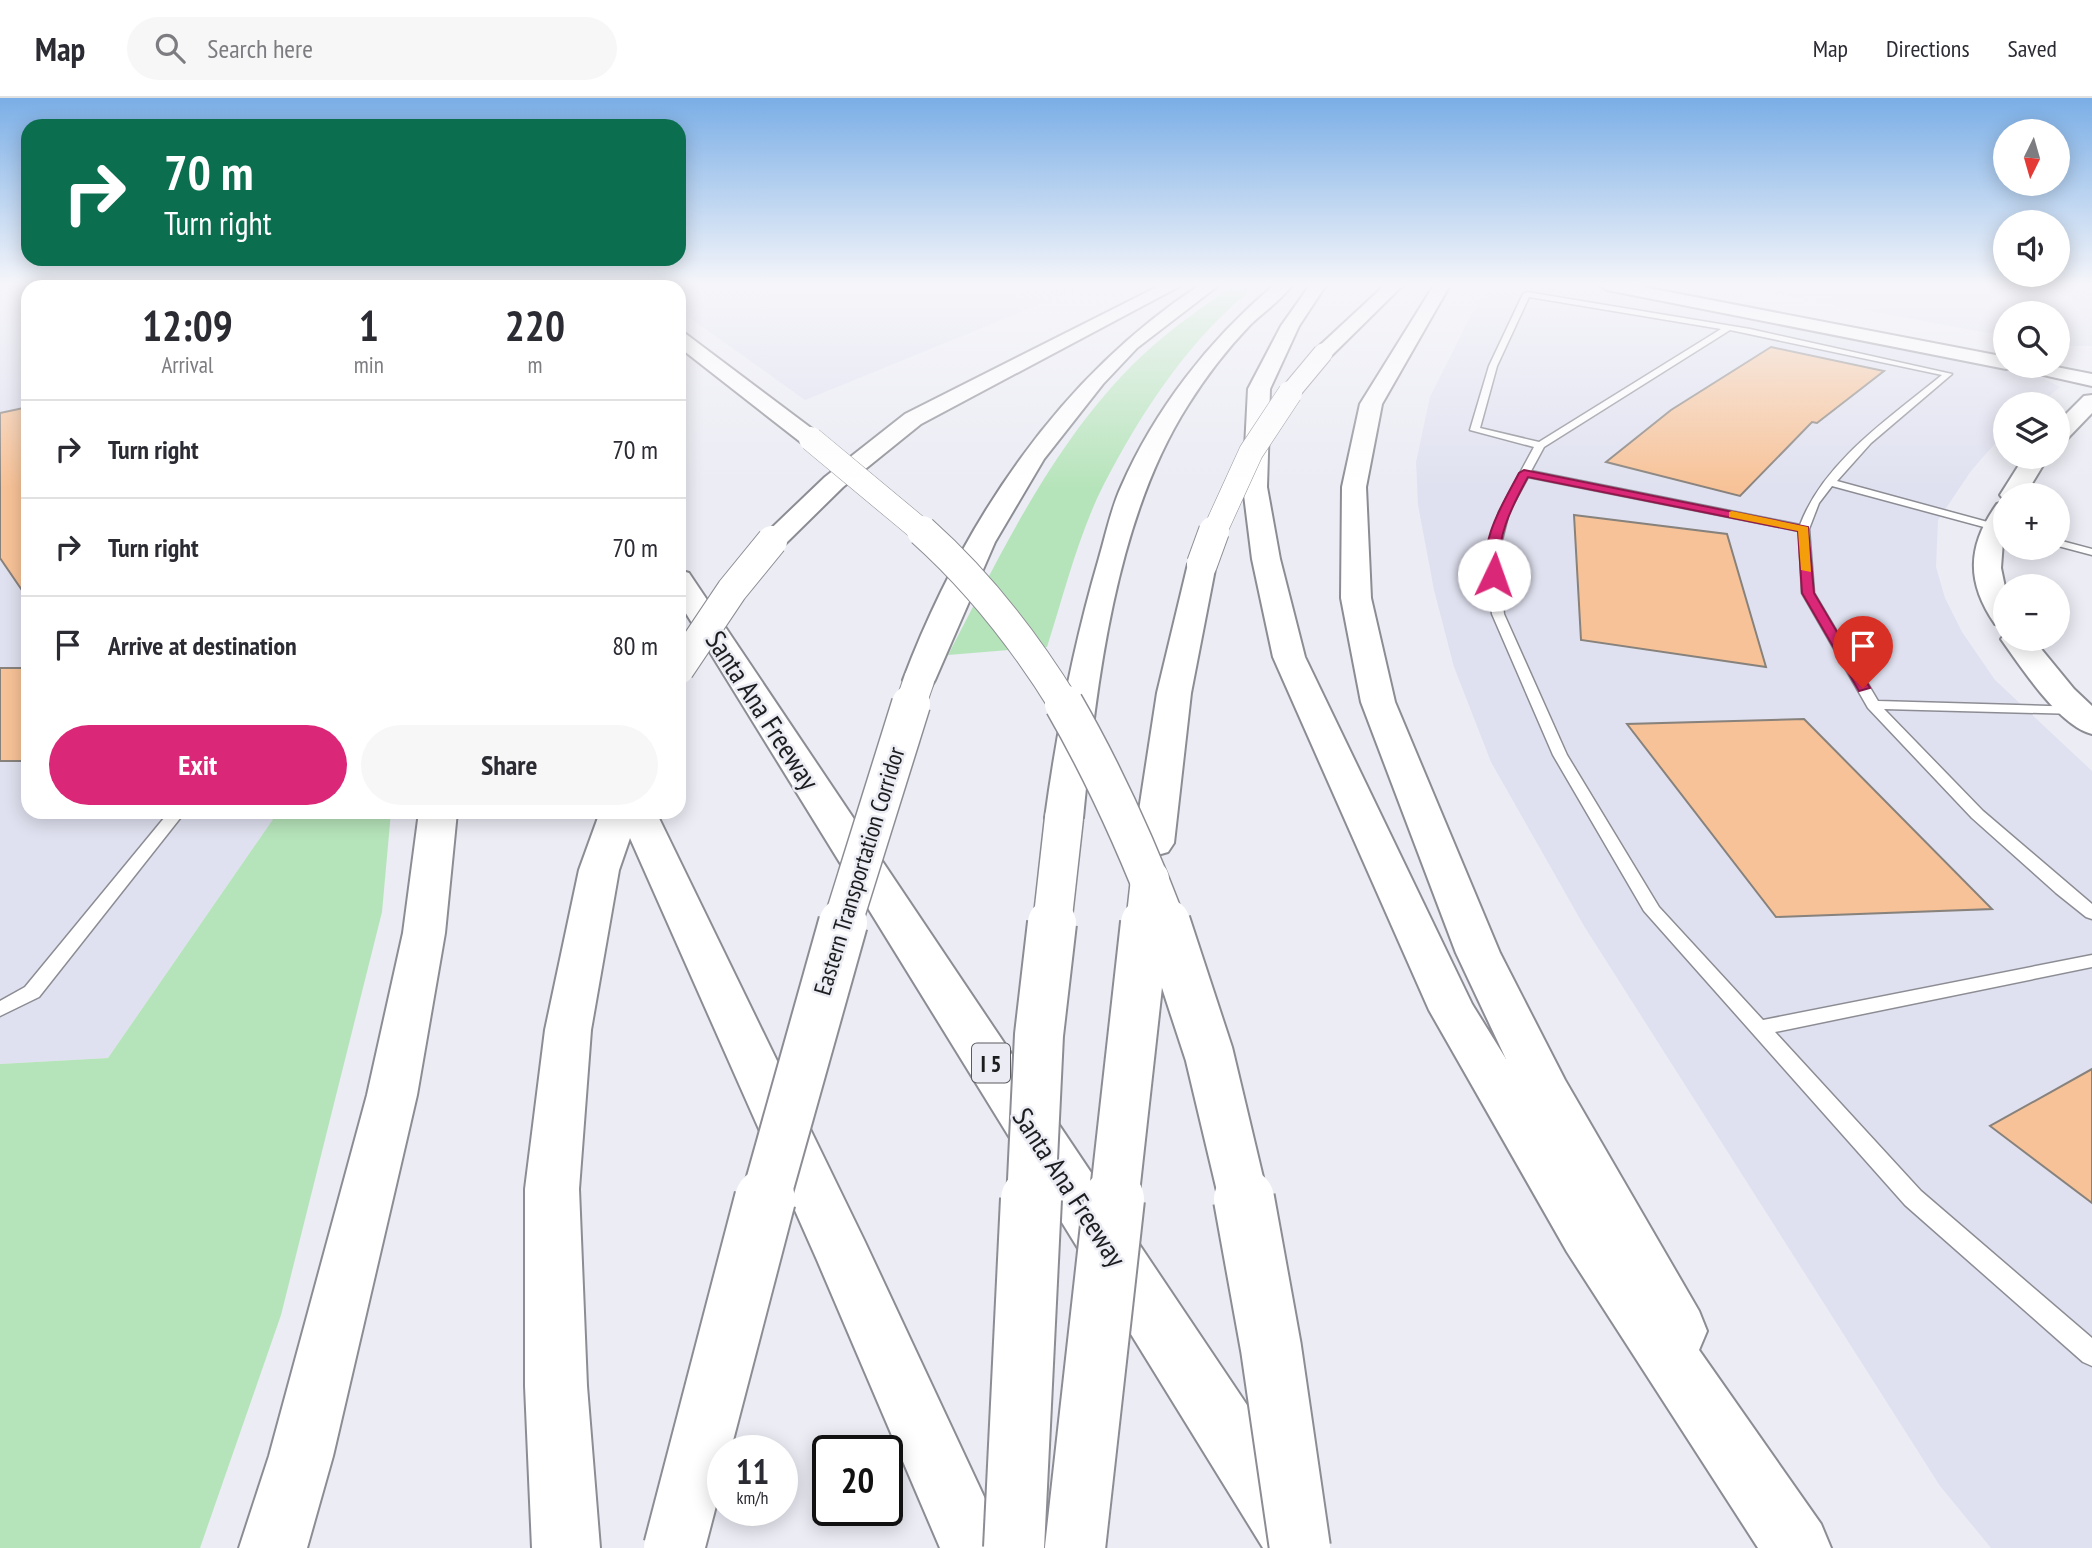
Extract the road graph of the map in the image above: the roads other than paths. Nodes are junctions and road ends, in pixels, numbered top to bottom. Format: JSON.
{"nodes":[{"id":1,"x":698,"y":353,"type":"edge"},
{"id":2,"x":1013,"y":353,"type":"edge"},
{"id":3,"x":1042,"y":353,"type":"edge"},
{"id":4,"x":1120,"y":353,"type":"edge"},
{"id":5,"x":1218,"y":353,"type":"edge"},
{"id":6,"x":1277,"y":353,"type":"edge"},
{"id":7,"x":1323,"y":353,"type":"edge"},
{"id":8,"x":1402,"y":353,"type":"edge"},
{"id":9,"x":1499,"y":353,"type":"edge"},
{"id":10,"x":1688,"y":353,"type":"edge"},
{"id":11,"x":1849,"y":353,"type":"edge"},
{"id":12,"x":1953,"y":353,"type":"edge"},
{"id":13,"x":2070,"y":358,"type":"edge"},
{"id":14,"x":1993,"y":360,"type":"edge"},
{"id":15,"x":2092,"y":363,"type":"edge"},
{"id":16,"x":2070,"y":376,"type":"edge"},
{"id":17,"x":2092,"y":380,"type":"edge"},
{"id":18,"x":2092,"y":401,"type":"edge"},
{"id":19,"x":913,"y":419,"type":"junction"},
{"id":20,"x":2070,"y":423,"type":"edge"},
{"id":21,"x":1540,"y":445,"type":"junction"},
{"id":22,"x":1524,"y":473,"type":"junction"},
{"id":23,"x":1830,"y":482,"type":"junction"},
{"id":24,"x":1993,"y":520,"type":"edge"},
{"id":25,"x":1804,"y":529,"type":"junction"},
{"id":26,"x":1993,"y":543,"type":"edge"},
{"id":27,"x":2070,"y":546,"type":"edge"},
{"id":28,"x":2092,"y":552,"type":"edge"},
{"id":29,"x":686,"y":590,"type":"edge"},
{"id":30,"x":1993,"y":594,"type":"edge"},
{"id":31,"x":2026,"y":651,"type":"edge"},
{"id":32,"x":686,"y":659,"type":"edge"},
{"id":33,"x":1873,"y":705,"type":"junction"},
{"id":34,"x":2084,"y":717,"type":"edge"},
{"id":35,"x":171,"y":819,"type":"edge"},
{"id":36,"x":437,"y":819,"type":"edge"},
{"id":37,"x":617,"y":819,"type":"edge"},
{"id":38,"x":640,"y":819,"type":"edge"},
{"id":39,"x":2092,"y":913,"type":"edge"},
{"id":40,"x":2092,"y":961,"type":"edge"},
{"id":41,"x":0,"y":1009,"type":"edge"},
{"id":42,"x":1759,"y":1028,"type":"junction"},
{"id":43,"x":2092,"y":1354,"type":"edge"},
{"id":44,"x":273,"y":1548,"type":"edge"},
{"id":45,"x":566,"y":1548,"type":"edge"},
{"id":46,"x":674,"y":1548,"type":"edge"},
{"id":47,"x":974,"y":1548,"type":"edge"},
{"id":48,"x":1014,"y":1548,"type":"edge"},
{"id":49,"x":1075,"y":1548,"type":"edge"},
{"id":50,"x":1301,"y":1548,"type":"edge"},
{"id":51,"x":1797,"y":1548,"type":"edge"}],
"edges":[{"from":1,"to":50,"type":"main road","bridge":true},
{"from":2,"to":19,"type":"main road"},
{"from":3,"to":19,"type":"main road"},
{"from":4,"to":46,"type":"main road","name":"Eastern Transportation Corridor","bridge":true},
{"from":5,"to":48,"type":"main road","bridge":true},
{"from":6,"to":51,"type":"main road"},
{"from":7,"to":49,"type":"main road","bridge":true},
{"from":8,"to":51,"type":"main road"},
{"from":9,"to":21,"type":"lane"},
{"from":10,"to":21,"type":"lane"},
{"from":11,"to":23,"type":"lane"},
{"from":12,"to":14,"type":"main road"},
{"from":13,"to":15,"type":"main road"},
{"from":16,"to":17,"type":"main road"},
{"from":18,"to":20,"type":"main road"},
{"from":19,"to":32,"type":"main road","bridge":true},
{"from":21,"to":22,"type":"lane"},
{"from":22,"to":25,"type":"lane"},
{"from":22,"to":42,"type":"lane"},
{"from":23,"to":24,"type":"lane"},
{"from":23,"to":25,"type":"lane"},
{"from":25,"to":33,"type":"lane"},
{"from":26,"to":30,"type":"main road"},
{"from":27,"to":28,"type":"lane"},
{"from":29,"to":50,"type":"main road","name":"Santa Ana Freeway","number":"I 5"},
{"from":31,"to":34,"type":"main road"},
{"from":33,"to":34,"type":"lane"},
{"from":33,"to":39,"type":"lane"},
{"from":35,"to":41,"type":"lane"},
{"from":36,"to":44,"type":"main road"},
{"from":37,"to":45,"type":"main road"},
{"from":38,"to":47,"type":"main road"},
{"from":40,"to":42,"type":"lane"},
{"from":42,"to":43,"type":"lane"}]}
